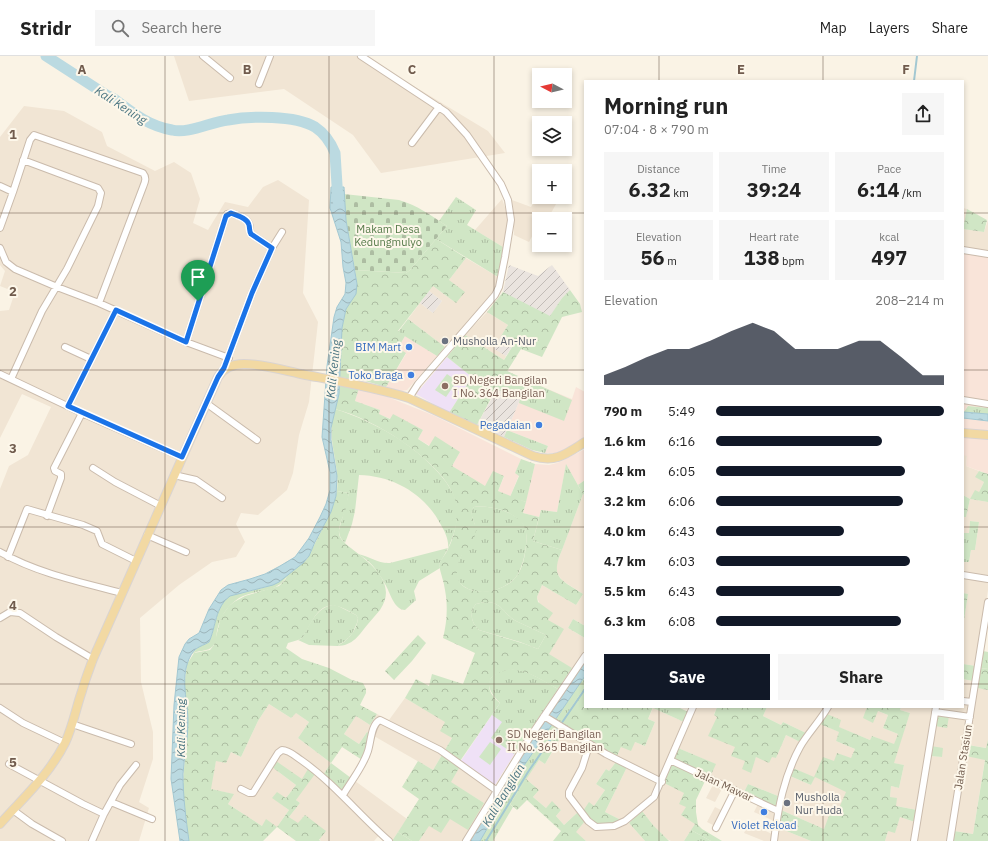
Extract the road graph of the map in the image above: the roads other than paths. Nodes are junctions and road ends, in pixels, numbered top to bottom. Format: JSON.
{"nodes":[{"id":1,"x":203,"y":56,"type":"edge"},
{"id":2,"x":270,"y":56,"type":"edge"},
{"id":3,"x":361,"y":56,"type":"edge"},
{"id":4,"x":230,"y":78,"type":"dead end"},
{"id":5,"x":259,"y":84,"type":"dead end"},
{"id":6,"x":439,"y":107,"type":"junction"},
{"id":7,"x":412,"y":144,"type":"dead end"},
{"id":8,"x":23,"y":160,"type":"junction"},
{"id":9,"x":0,"y":186,"type":"edge"},
{"id":10,"x":14,"y":192,"type":"junction"},
{"id":11,"x":0,"y":228,"type":"edge"},
{"id":12,"x":282,"y":232,"type":"dead end"},
{"id":13,"x":0,"y":248,"type":"edge"},
{"id":14,"x":272,"y":248,"type":"junction"},
{"id":15,"x":964,"y":250,"type":"edge"},
{"id":16,"x":988,"y":254,"type":"edge"},
{"id":17,"x":57,"y":287,"type":"junction"},
{"id":18,"x":99,"y":303,"type":"junction"},
{"id":19,"x":116,"y":310,"type":"junction"},
{"id":20,"x":186,"y":342,"type":"junction"},
{"id":21,"x":65,"y":347,"type":"dead end"},
{"id":22,"x":229,"y":358,"type":"junction"},
{"id":23,"x":91,"y":359,"type":"junction"},
{"id":24,"x":224,"y":368,"type":"junction"},
{"id":25,"x":0,"y":374,"type":"edge"},
{"id":26,"x":11,"y":379,"type":"junction"},
{"id":27,"x":409,"y":398,"type":"junction"},
{"id":28,"x":964,"y":402,"type":"edge"},
{"id":29,"x":206,"y":403,"type":"junction"},
{"id":30,"x":988,"y":404,"type":"edge"},
{"id":31,"x":68,"y":406,"type":"junction"},
{"id":32,"x":82,"y":413,"type":"junction"},
{"id":33,"x":964,"y":432,"type":"edge"},
{"id":34,"x":988,"y":436,"type":"edge"},
{"id":35,"x":257,"y":440,"type":"dead end"},
{"id":36,"x":584,"y":443,"type":"edge"},
{"id":37,"x":182,"y":457,"type":"junction"},
{"id":38,"x":93,"y":468,"type":"dead end"},
{"id":39,"x":174,"y":475,"type":"junction"},
{"id":40,"x":222,"y":498,"type":"dead end"},
{"id":41,"x":161,"y":506,"type":"junction"},
{"id":42,"x":47,"y":516,"type":"junction"},
{"id":43,"x":148,"y":535,"type":"junction"},
{"id":44,"x":0,"y":552,"type":"edge"},
{"id":45,"x":186,"y":552,"type":"dead end"},
{"id":46,"x":8,"y":557,"type":"junction"},
{"id":47,"x":136,"y":561,"type":"junction"},
{"id":48,"x":964,"y":575,"type":"edge"},
{"id":49,"x":988,"y":579,"type":"edge"},
{"id":50,"x":122,"y":593,"type":"junction"},
{"id":51,"x":988,"y":602,"type":"edge"},
{"id":52,"x":0,"y":618,"type":"edge"},
{"id":53,"x":584,"y":658,"type":"edge"},
{"id":54,"x":93,"y":659,"type":"junction"},
{"id":55,"x":964,"y":701,"type":"edge"},
{"id":56,"x":972,"y":702,"type":"junction"},
{"id":57,"x":0,"y":708,"type":"edge"},
{"id":58,"x":693,"y":708,"type":"edge"},
{"id":59,"x":827,"y":708,"type":"edge"},
{"id":60,"x":935,"y":709,"type":"edge"},
{"id":61,"x":545,"y":716,"type":"junction"},
{"id":62,"x":970,"y":717,"type":"junction"},
{"id":63,"x":72,"y":724,"type":"junction"},
{"id":64,"x":64,"y":743,"type":"junction"},
{"id":65,"x":131,"y":744,"type":"dead end"},
{"id":66,"x":591,"y":746,"type":"junction"},
{"id":67,"x":670,"y":760,"type":"junction"},
{"id":68,"x":10,"y":764,"type":"dead end"},
{"id":69,"x":136,"y":765,"type":"dead end"},
{"id":70,"x":40,"y":781,"type":"junction"},
{"id":71,"x":662,"y":782,"type":"junction"},
{"id":72,"x":241,"y":789,"type":"dead end"},
{"id":73,"x":496,"y":790,"type":"junction"},
{"id":74,"x":735,"y":790,"type":"junction"},
{"id":75,"x":343,"y":795,"type":"junction"},
{"id":76,"x":111,"y":802,"type":"junction"},
{"id":77,"x":14,"y":810,"type":"junction"},
{"id":78,"x":778,"y":811,"type":"junction"},
{"id":79,"x":104,"y":814,"type":"junction"},
{"id":80,"x":152,"y":819,"type":"dead end"},
{"id":81,"x":1,"y":821,"type":"edge"},
{"id":82,"x":716,"y":828,"type":"dead end"},
{"id":83,"x":62,"y":841,"type":"edge"},
{"id":84,"x":92,"y":841,"type":"edge"},
{"id":85,"x":389,"y":841,"type":"edge"},
{"id":86,"x":466,"y":841,"type":"edge"},
{"id":87,"x":774,"y":841,"type":"edge"},
{"id":88,"x":914,"y":841,"type":"edge"},
{"id":89,"x":950,"y":841,"type":"edge"}],
"edges":[{"from":1,"to":4,"type":"street"},
{"from":2,"to":5,"type":"street"},
{"from":3,"to":6,"type":"street"},
{"from":6,"to":7,"type":"street"},
{"from":6,"to":27,"type":"street"},
{"from":8,"to":10,"type":"street"},
{"from":8,"to":17,"type":"street"},
{"from":8,"to":18,"type":"street"},
{"from":9,"to":10,"type":"street"},
{"from":10,"to":11,"type":"street"},
{"from":12,"to":14,"type":"street"},
{"from":13,"to":17,"type":"street"},
{"from":14,"to":20,"type":"street"},
{"from":14,"to":22,"type":"street"},
{"from":15,"to":16,"type":"street"},
{"from":17,"to":18,"type":"street"},
{"from":17,"to":26,"type":"street"},
{"from":18,"to":19,"type":"street"},
{"from":19,"to":20,"type":"street"},
{"from":19,"to":23,"type":"street"},
{"from":20,"to":22,"type":"street"},
{"from":21,"to":23,"type":"street"},
{"from":22,"to":24,"type":"street"},
{"from":23,"to":31,"type":"street"},
{"from":24,"to":27,"type":"main road"},
{"from":24,"to":29,"type":"main road"},
{"from":25,"to":26,"type":"street"},
{"from":26,"to":31,"type":"street"},
{"from":27,"to":36,"type":"main road"},
{"from":28,"to":30,"type":"street"},
{"from":29,"to":35,"type":"street"},
{"from":29,"to":37,"type":"main road"},
{"from":31,"to":32,"type":"street"},
{"from":32,"to":37,"type":"street"},
{"from":32,"to":42,"type":"street"},
{"from":33,"to":34,"type":"main road"},
{"from":37,"to":39,"type":"main road"},
{"from":38,"to":41,"type":"street"},
{"from":39,"to":40,"type":"street"},
{"from":39,"to":41,"type":"main road"},
{"from":41,"to":43,"type":"main road"},
{"from":42,"to":46,"type":"street"},
{"from":42,"to":47,"type":"street"},
{"from":43,"to":45,"type":"street"},
{"from":43,"to":47,"type":"main road"},
{"from":44,"to":46,"type":"street"},
{"from":46,"to":50,"type":"street"},
{"from":47,"to":50,"type":"main road"},
{"from":48,"to":49,"type":"street"},
{"from":50,"to":54,"type":"main road"},
{"from":51,"to":56,"type":"street","name":"Jalan Stasiun"},
{"from":52,"to":54,"type":"street"},
{"from":53,"to":61,"type":"street"},
{"from":54,"to":63,"type":"main road"},
{"from":55,"to":56,"type":"street"},
{"from":56,"to":62,"type":"street","name":"Jalan Stasiun"},
{"from":57,"to":64,"type":"street"},
{"from":58,"to":67,"type":"street"},
{"from":59,"to":78,"type":"street"},
{"from":60,"to":62,"type":"street"},
{"from":60,"to":88,"type":"street"},
{"from":61,"to":66,"type":"street"},
{"from":61,"to":73,"type":"street"},
{"from":62,"to":89,"type":"street","name":"Jalan Stasiun"},
{"from":63,"to":64,"type":"main road"},
{"from":63,"to":65,"type":"street"},
{"from":64,"to":70,"type":"main road"},
{"from":66,"to":71,"type":"street"},
{"from":66,"to":71,"type":"street"},
{"from":67,"to":71,"type":"street"},
{"from":67,"to":74,"type":"street","name":"Jalan Mawar"},
{"from":68,"to":70,"type":"street"},
{"from":69,"to":76,"type":"street"},
{"from":70,"to":77,"type":"main road"},
{"from":70,"to":79,"type":"street"},
{"from":72,"to":75,"type":"street"},
{"from":73,"to":75,"type":"street"},
{"from":73,"to":86,"type":"street"},
{"from":74,"to":78,"type":"street","name":"Jalan Mawar"},
{"from":74,"to":82,"type":"street"},
{"from":75,"to":85,"type":"street"},
{"from":76,"to":79,"type":"street"},
{"from":76,"to":80,"type":"street"},
{"from":77,"to":81,"type":"main road"},
{"from":77,"to":83,"type":"street"},
{"from":78,"to":87,"type":"street"},
{"from":79,"to":84,"type":"street"}]}
